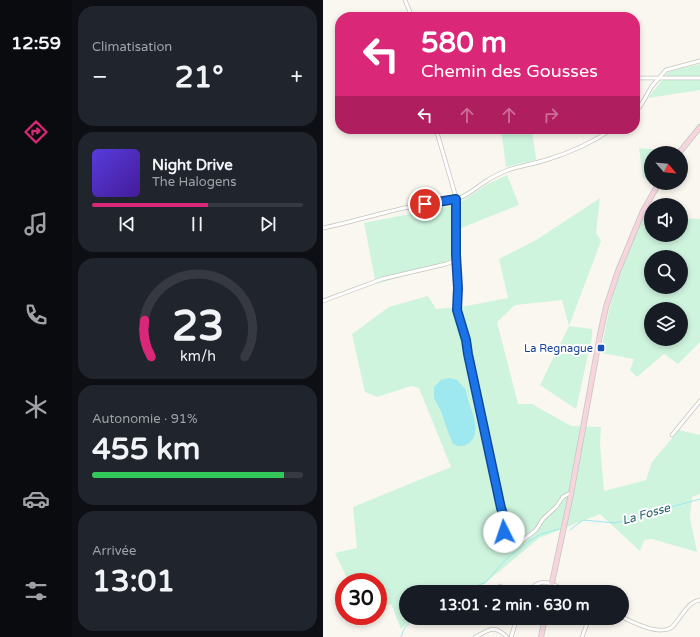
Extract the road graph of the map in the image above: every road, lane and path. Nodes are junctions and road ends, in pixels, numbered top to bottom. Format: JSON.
{"nodes":[{"id":1,"x":405,"y":0,"type":"edge"},
{"id":2,"x":410,"y":12,"type":"edge"},
{"id":3,"x":700,"y":61,"type":"edge"},
{"id":4,"x":640,"y":78,"type":"edge"},
{"id":5,"x":659,"y":78,"type":"junction"},
{"id":6,"x":700,"y":78,"type":"edge"},
{"id":7,"x":640,"y":106,"type":"edge"},
{"id":8,"x":700,"y":128,"type":"edge"},
{"id":9,"x":437,"y":134,"type":"edge"},
{"id":10,"x":604,"y":134,"type":"edge"},
{"id":11,"x":685,"y":146,"type":"edge"},
{"id":12,"x":655,"y":190,"type":"edge"},
{"id":13,"x":456,"y":199,"type":"junction"},
{"id":14,"x":323,"y":228,"type":"edge"},
{"id":15,"x":456,"y":260,"type":"junction"},
{"id":16,"x":323,"y":301,"type":"edge"},
{"id":17,"x":700,"y":401,"type":"edge"},
{"id":18,"x":672,"y":435,"type":"dead end"},
{"id":19,"x":571,"y":494,"type":"junction"},
{"id":20,"x":552,"y":584,"type":"joint"},
{"id":21,"x":535,"y":585,"type":"edge"},
{"id":22,"x":700,"y":600,"type":"edge"},
{"id":23,"x":629,"y":621,"type":"edge"},
{"id":24,"x":515,"y":625,"type":"edge"},
{"id":25,"x":544,"y":625,"type":"edge"},
{"id":26,"x":586,"y":625,"type":"edge"},
{"id":27,"x":475,"y":637,"type":"edge"},
{"id":28,"x":507,"y":637,"type":"edge"},
{"id":29,"x":511,"y":637,"type":"edge"},
{"id":30,"x":541,"y":637,"type":"edge"},
{"id":31,"x":582,"y":637,"type":"edge"}],
"edges":[{"from":1,"to":2,"type":"street"},
{"from":3,"to":5,"type":"street"},
{"from":4,"to":5,"type":"street"},
{"from":5,"to":6,"type":"street"},
{"from":5,"to":7,"type":"street"},
{"from":8,"to":11,"type":"street"},
{"from":9,"to":13,"type":"street"},
{"from":10,"to":13,"type":"street"},
{"from":12,"to":19,"type":"street"},
{"from":13,"to":14,"type":"street"},
{"from":13,"to":15,"type":"street"},
{"from":15,"to":16,"type":"street"},
{"from":15,"to":19,"type":"street"},
{"from":17,"to":18,"type":"street"},
{"from":19,"to":20,"type":"street"},
{"from":20,"to":21,"type":"street"},
{"from":22,"to":23,"type":"street"},
{"from":24,"to":29,"type":"street"},
{"from":25,"to":30,"type":"street"},
{"from":26,"to":31,"type":"street"},
{"from":27,"to":28,"type":"street"}]}
